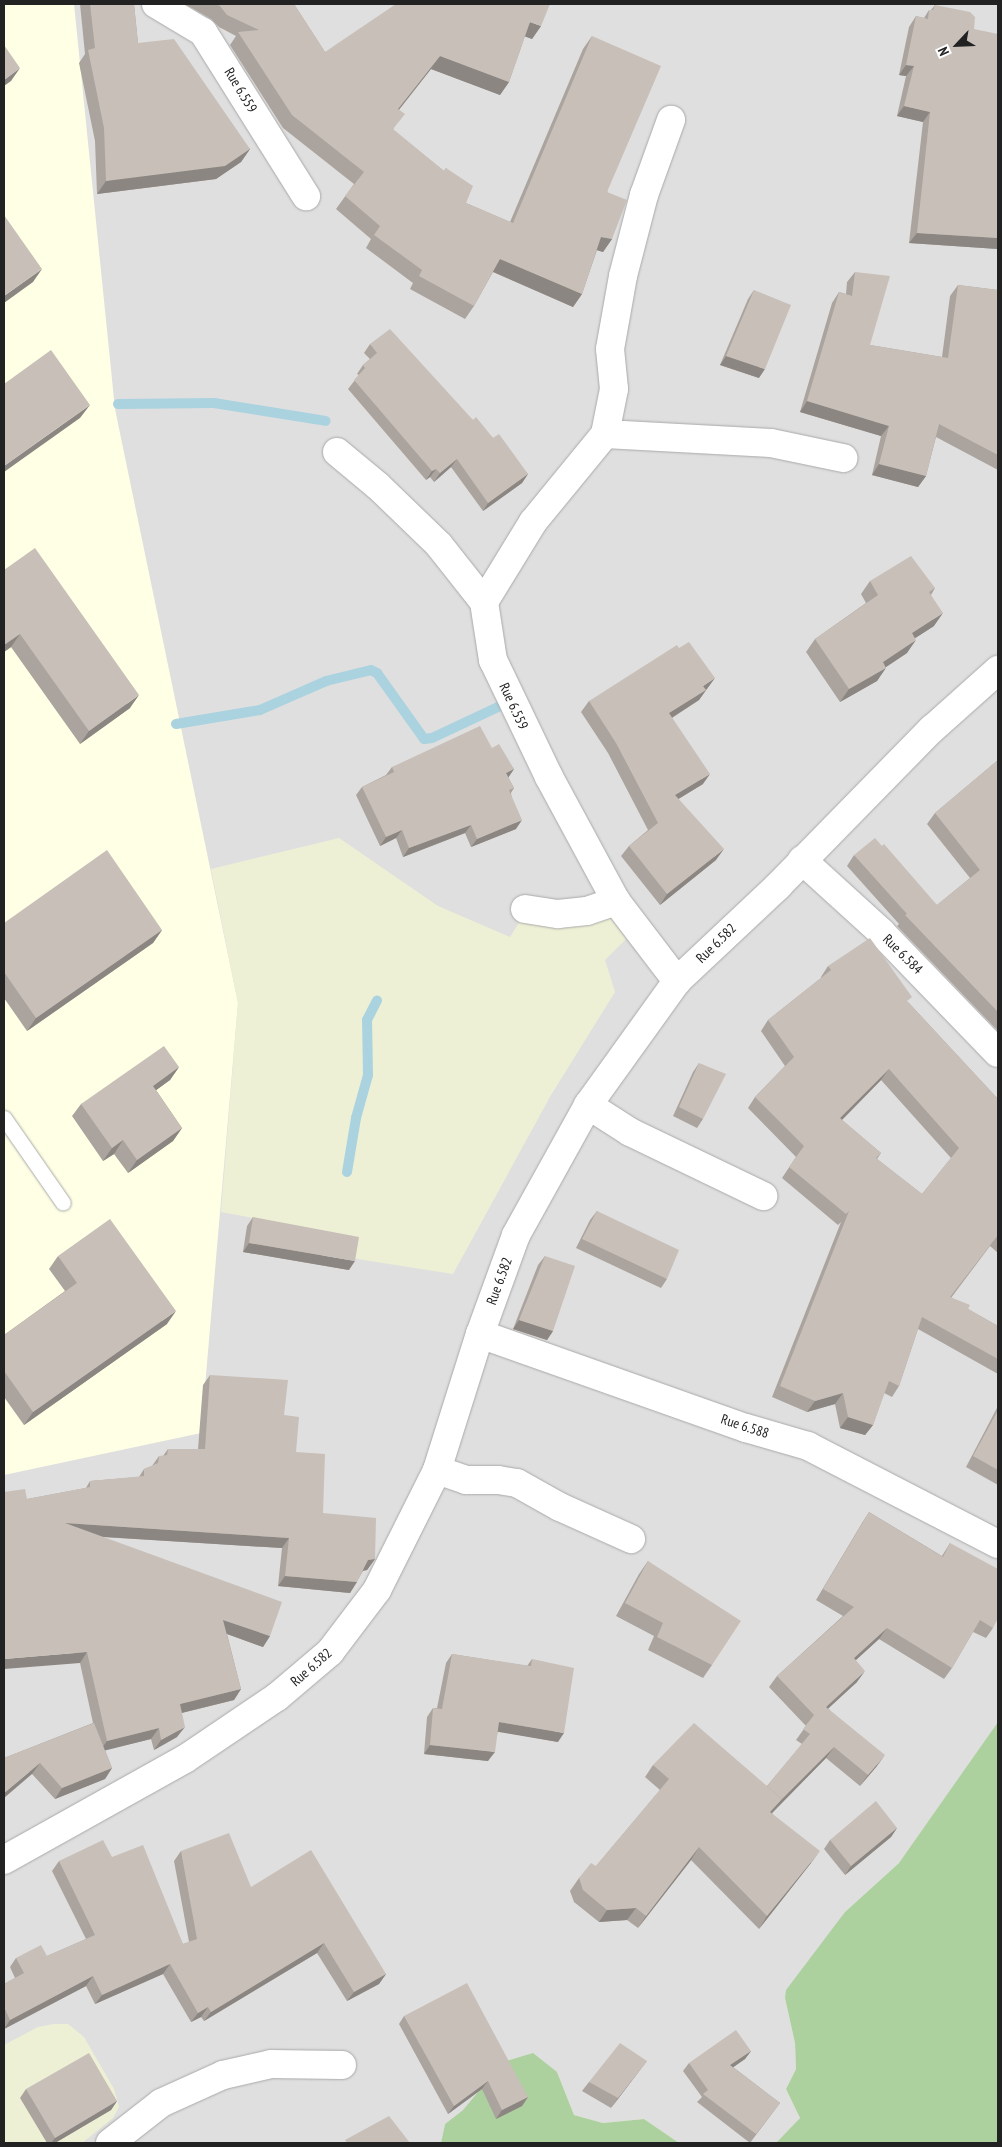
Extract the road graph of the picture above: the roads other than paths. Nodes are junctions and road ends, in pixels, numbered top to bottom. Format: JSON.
{"nodes":[{"id":1,"x":156,"y":4,"type":"edge"},
{"id":2,"x":671,"y":120,"type":"dead end"},
{"id":3,"x":306,"y":196,"type":"dead end"},
{"id":4,"x":605,"y":434,"type":"junction"},
{"id":5,"x":336,"y":452,"type":"dead end"},
{"id":6,"x":843,"y":458,"type":"dead end"},
{"id":7,"x":484,"y":602,"type":"junction"},
{"id":8,"x":998,"y":670,"type":"edge"},
{"id":9,"x":802,"y":860,"type":"junction"},
{"id":10,"x":616,"y":901,"type":"junction"},
{"id":11,"x":524,"y":909,"type":"dead end"},
{"id":12,"x":677,"y":981,"type":"junction"},
{"id":13,"x":998,"y":1053,"type":"edge"},
{"id":14,"x":588,"y":1105,"type":"junction"},
{"id":15,"x":4,"y":1118,"type":"edge"},
{"id":16,"x":763,"y":1196,"type":"dead end"},
{"id":17,"x":63,"y":1202,"type":"dead end"},
{"id":18,"x":480,"y":1334,"type":"junction"},
{"id":19,"x":436,"y":1470,"type":"junction"},
{"id":20,"x":631,"y":1539,"type":"dead end"},
{"id":21,"x":998,"y":1544,"type":"edge"},
{"id":22,"x":4,"y":1857,"type":"edge"},
{"id":23,"x":342,"y":2065,"type":"dead end"},
{"id":24,"x":110,"y":2143,"type":"edge"}],
"edges":[{"from":1,"to":3,"type":"street","name":"Rue 6.559"},
{"from":2,"to":4,"type":"street"},
{"from":4,"to":6,"type":"street"},
{"from":4,"to":7,"type":"street"},
{"from":5,"to":7,"type":"street","name":"Rue 6.559"},
{"from":7,"to":10,"type":"street","name":"Rue 6.559"},
{"from":8,"to":9,"type":"street","name":"Rue 6.582"},
{"from":9,"to":12,"type":"street","name":"Rue 6.582"},
{"from":9,"to":13,"type":"street","name":"Rue 6.584"},
{"from":10,"to":11,"type":"street"},
{"from":10,"to":12,"type":"street","name":"Rue 6.559"},
{"from":12,"to":14,"type":"street","name":"Rue 6.582"},
{"from":14,"to":16,"type":"street"},
{"from":14,"to":18,"type":"street","name":"Rue 6.582"},
{"from":15,"to":17,"type":"lane"},
{"from":18,"to":19,"type":"street","name":"Rue 6.582"},
{"from":18,"to":21,"type":"street","name":"Rue 6.588"},
{"from":19,"to":20,"type":"street"},
{"from":19,"to":22,"type":"street","name":"Rue 6.582"},
{"from":23,"to":24,"type":"street"}]}
